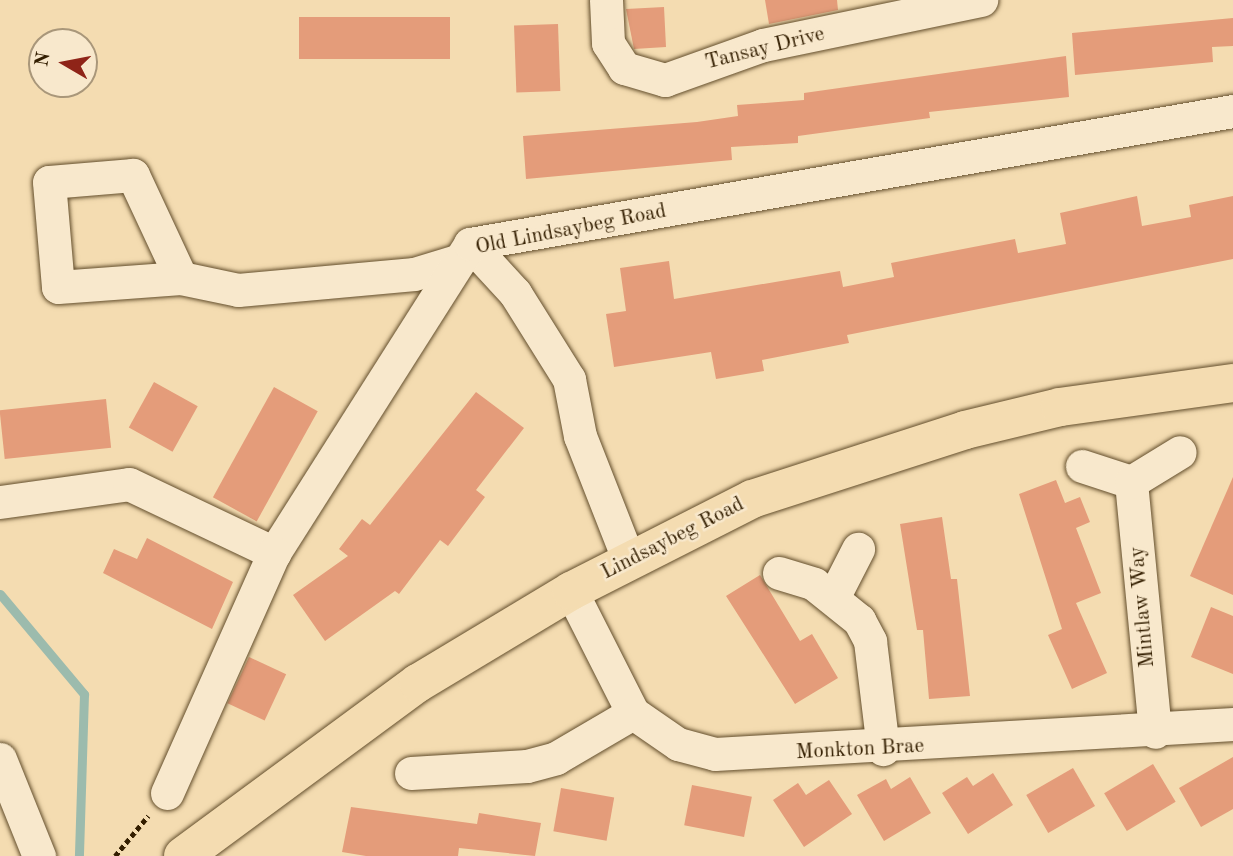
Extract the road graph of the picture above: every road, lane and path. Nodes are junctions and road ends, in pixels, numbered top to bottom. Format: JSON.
{"nodes":[{"id":1,"x":606,"y":0,"type":"edge"},
{"id":2,"x":981,"y":0,"type":"edge"},
{"id":3,"x":1233,"y":111,"type":"edge"},
{"id":4,"x":465,"y":252,"type":"junction"},
{"id":5,"x":181,"y":278,"type":"junction"},
{"id":6,"x":1233,"y":383,"type":"edge"},
{"id":7,"x":1180,"y":452,"type":"dead end"},
{"id":8,"x":1082,"y":466,"type":"dead end"},
{"id":9,"x":1132,"y":482,"type":"junction"},
{"id":10,"x":0,"y":502,"type":"edge"},
{"id":11,"x":858,"y":549,"type":"dead end"},
{"id":12,"x":274,"y":553,"type":"junction"},
{"id":13,"x":629,"y":561,"type":"junction"},
{"id":14,"x":779,"y":573,"type":"dead end"},
{"id":15,"x":571,"y":591,"type":"junction"},
{"id":16,"x":834,"y":596,"type":"junction"},
{"id":17,"x":633,"y":712,"type":"junction"},
{"id":18,"x":1233,"y":724,"type":"edge"},
{"id":19,"x":1155,"y":732,"type":"junction"},
{"id":20,"x":883,"y":749,"type":"junction"},
{"id":21,"x":0,"y":759,"type":"edge"},
{"id":22,"x":411,"y":773,"type":"dead end"},
{"id":23,"x":167,"y":793,"type":"joint"},
{"id":24,"x":39,"y":856,"type":"edge"},
{"id":25,"x":115,"y":856,"type":"edge"},
{"id":26,"x":183,"y":856,"type":"edge"}],
"edges":[{"from":1,"to":2,"type":"street","name":"Tansay Drive"},
{"from":3,"to":4,"type":"street","name":"Old Lindsaybeg Road"},
{"from":4,"to":5,"type":"street"},
{"from":4,"to":12,"type":"street","name":"Old Lindsaybeg Road"},
{"from":4,"to":13,"type":"street"},
{"from":5,"to":5,"type":"street"},
{"from":6,"to":13,"type":"main road","name":"Lindsaybeg Road"},
{"from":7,"to":9,"type":"street"},
{"from":8,"to":9,"type":"street"},
{"from":9,"to":19,"type":"street","name":"Mintlaw Way"},
{"from":10,"to":12,"type":"street"},
{"from":11,"to":16,"type":"street"},
{"from":12,"to":23,"type":"street","name":"Old Lindsaybeg Road"},
{"from":13,"to":15,"type":"main road","name":"Lindsaybeg Road"},
{"from":14,"to":16,"type":"street"},
{"from":15,"to":17,"type":"street","name":"Monkton Brae"},
{"from":15,"to":26,"type":"main road","name":"Lindsaybeg Road"},
{"from":16,"to":20,"type":"street"},
{"from":17,"to":20,"type":"street","name":"Monkton Brae"},
{"from":17,"to":22,"type":"street"},
{"from":18,"to":19,"type":"street","name":"Monkton Brae"},
{"from":19,"to":20,"type":"street","name":"Monkton Brae"},
{"from":21,"to":24,"type":"street"},
{"from":23,"to":25,"type":"path"}]}
